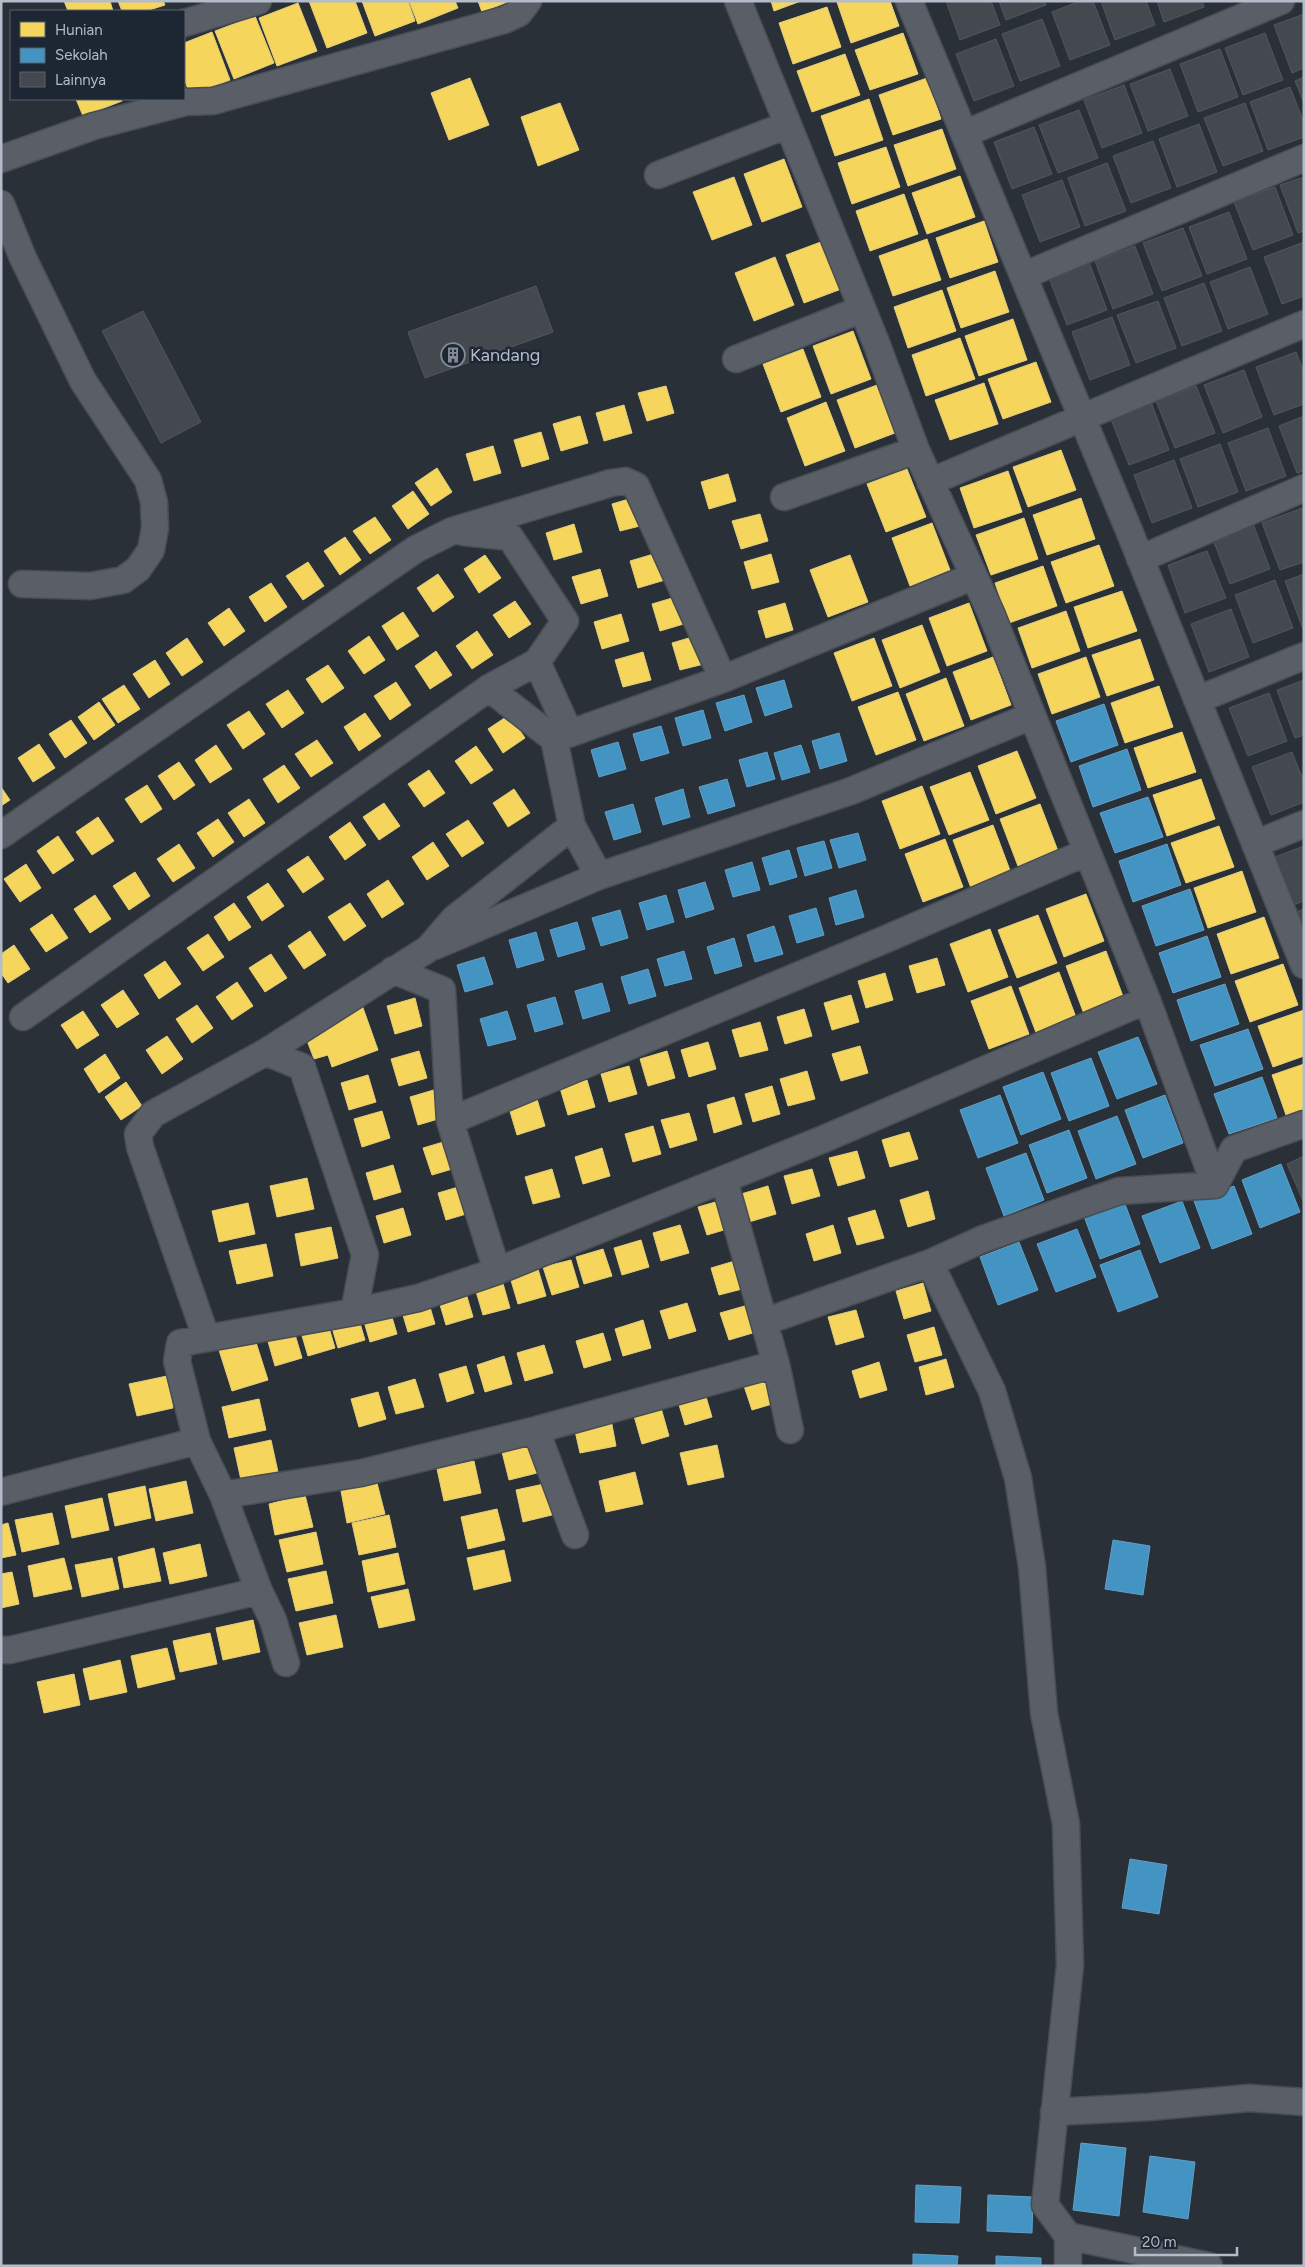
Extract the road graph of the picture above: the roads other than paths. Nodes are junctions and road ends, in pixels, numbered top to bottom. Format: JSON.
{"nodes":[{"id":1,"x":258,"y":1,"type":"edge"},
{"id":2,"x":528,"y":1,"type":"edge"},
{"id":3,"x":738,"y":1,"type":"edge"},
{"id":4,"x":909,"y":1,"type":"edge"},
{"id":5,"x":1281,"y":1,"type":"edge"},
{"id":6,"x":185,"y":23,"type":"edge"},
{"id":7,"x":788,"y":125,"type":"junction"},
{"id":8,"x":964,"y":134,"type":"junction"},
{"id":9,"x":1304,"y":158,"type":"edge"},
{"id":10,"x":1,"y":159,"type":"edge"},
{"id":11,"x":658,"y":175,"type":"dead end"},
{"id":12,"x":1,"y":204,"type":"edge"},
{"id":13,"x":1023,"y":276,"type":"junction"},
{"id":14,"x":862,"y":309,"type":"junction"},
{"id":15,"x":1304,"y":324,"type":"edge"},
{"id":16,"x":736,"y":359,"type":"dead end"},
{"id":17,"x":1082,"y":417,"type":"junction"},
{"id":18,"x":916,"y":450,"type":"junction"},
{"id":19,"x":930,"y":482,"type":"junction"},
{"id":20,"x":1304,"y":488,"type":"edge"},
{"id":21,"x":784,"y":497,"type":"dead end"},
{"id":22,"x":452,"y":531,"type":"junction"},
{"id":23,"x":1140,"y":560,"type":"junction"},
{"id":24,"x":974,"y":576,"type":"junction"},
{"id":25,"x":22,"y":584,"type":"dead end"},
{"id":26,"x":1304,"y":656,"type":"edge"},
{"id":27,"x":537,"y":662,"type":"junction"},
{"id":28,"x":723,"y":679,"type":"junction"},
{"id":29,"x":489,"y":688,"type":"junction"},
{"id":30,"x":1197,"y":700,"type":"junction"},
{"id":31,"x":1031,"y":716,"type":"junction"},
{"id":32,"x":562,"y":736,"type":"junction"},
{"id":33,"x":1304,"y":824,"type":"edge"},
{"id":34,"x":572,"y":826,"type":"junction"},
{"id":35,"x":1,"y":835,"type":"edge"},
{"id":36,"x":1255,"y":844,"type":"junction"},
{"id":37,"x":1087,"y":852,"type":"junction"},
{"id":38,"x":599,"y":876,"type":"junction"},
{"id":39,"x":428,"y":949,"type":"junction"},
{"id":40,"x":1304,"y":965,"type":"edge"},
{"id":41,"x":393,"y":970,"type":"junction"},
{"id":42,"x":1147,"y":1000,"type":"junction"},
{"id":43,"x":23,"y":1017,"type":"dead end"},
{"id":44,"x":266,"y":1052,"type":"junction"},
{"id":45,"x":450,"y":1121,"type":"junction"},
{"id":46,"x":1304,"y":1124,"type":"edge"},
{"id":47,"x":724,"y":1180,"type":"junction"},
{"id":48,"x":1214,"y":1185,"type":"junction"},
{"id":49,"x":930,"y":1262,"type":"junction"},
{"id":50,"x":497,"y":1271,"type":"junction"},
{"id":51,"x":354,"y":1312,"type":"junction"},
{"id":52,"x":764,"y":1322,"type":"junction"},
{"id":53,"x":206,"y":1337,"type":"junction"},
{"id":54,"x":776,"y":1364,"type":"junction"},
{"id":55,"x":536,"y":1430,"type":"junction"},
{"id":56,"x":790,"y":1430,"type":"dead end"},
{"id":57,"x":197,"y":1441,"type":"junction"},
{"id":58,"x":1,"y":1492,"type":"edge"},
{"id":59,"x":223,"y":1495,"type":"junction"},
{"id":60,"x":575,"y":1535,"type":"dead end"},
{"id":61,"x":259,"y":1591,"type":"junction"},
{"id":62,"x":1,"y":1650,"type":"edge"},
{"id":63,"x":286,"y":1663,"type":"dead end"},
{"id":64,"x":1304,"y":2102,"type":"edge"},
{"id":65,"x":1054,"y":2112,"type":"junction"},
{"id":66,"x":1068,"y":2236,"type":"junction"},
{"id":67,"x":1068,"y":2266,"type":"edge"},
{"id":68,"x":1209,"y":2266,"type":"edge"}],
"edges":[{"from":1,"to":6,"type":"street"},
{"from":2,"to":10,"type":"street"},
{"from":3,"to":7,"type":"street"},
{"from":4,"to":8,"type":"street"},
{"from":5,"to":8,"type":"street"},
{"from":7,"to":11,"type":"street"},
{"from":7,"to":14,"type":"street"},
{"from":8,"to":13,"type":"street"},
{"from":9,"to":13,"type":"street"},
{"from":12,"to":25,"type":"street"},
{"from":13,"to":17,"type":"street"},
{"from":14,"to":16,"type":"street"},
{"from":14,"to":18,"type":"street"},
{"from":15,"to":17,"type":"street"},
{"from":17,"to":19,"type":"street"},
{"from":17,"to":23,"type":"street"},
{"from":18,"to":19,"type":"street"},
{"from":18,"to":21,"type":"street"},
{"from":19,"to":24,"type":"street"},
{"from":20,"to":23,"type":"street"},
{"from":22,"to":27,"type":"street"},
{"from":22,"to":28,"type":"street"},
{"from":22,"to":35,"type":"street"},
{"from":23,"to":30,"type":"street"},
{"from":24,"to":28,"type":"street"},
{"from":24,"to":31,"type":"street"},
{"from":26,"to":30,"type":"street"},
{"from":27,"to":29,"type":"street"},
{"from":27,"to":32,"type":"street"},
{"from":28,"to":32,"type":"street"},
{"from":29,"to":32,"type":"street"},
{"from":29,"to":43,"type":"street"},
{"from":30,"to":36,"type":"street"},
{"from":31,"to":37,"type":"street"},
{"from":31,"to":38,"type":"street"},
{"from":32,"to":34,"type":"street"},
{"from":33,"to":36,"type":"street"},
{"from":34,"to":38,"type":"street"},
{"from":34,"to":39,"type":"street"},
{"from":36,"to":40,"type":"street"},
{"from":37,"to":42,"type":"street"},
{"from":37,"to":45,"type":"street"},
{"from":38,"to":39,"type":"street"},
{"from":39,"to":41,"type":"street"},
{"from":41,"to":44,"type":"street"},
{"from":41,"to":45,"type":"street"},
{"from":42,"to":47,"type":"street"},
{"from":42,"to":48,"type":"street"},
{"from":44,"to":51,"type":"street"},
{"from":44,"to":53,"type":"street"},
{"from":45,"to":50,"type":"street"},
{"from":46,"to":48,"type":"street"},
{"from":47,"to":50,"type":"street"},
{"from":47,"to":52,"type":"street"},
{"from":48,"to":49,"type":"street"},
{"from":49,"to":52,"type":"street"},
{"from":49,"to":65,"type":"street"},
{"from":50,"to":51,"type":"street"},
{"from":51,"to":53,"type":"street"},
{"from":52,"to":54,"type":"street"},
{"from":53,"to":57,"type":"street"},
{"from":54,"to":55,"type":"street"},
{"from":54,"to":56,"type":"street"},
{"from":55,"to":59,"type":"street"},
{"from":55,"to":60,"type":"street"},
{"from":57,"to":58,"type":"street"},
{"from":57,"to":59,"type":"street"},
{"from":59,"to":61,"type":"street"},
{"from":61,"to":62,"type":"street"},
{"from":61,"to":63,"type":"street"},
{"from":64,"to":65,"type":"street"},
{"from":65,"to":66,"type":"street"},
{"from":66,"to":67,"type":"street"},
{"from":66,"to":68,"type":"street"}]}
